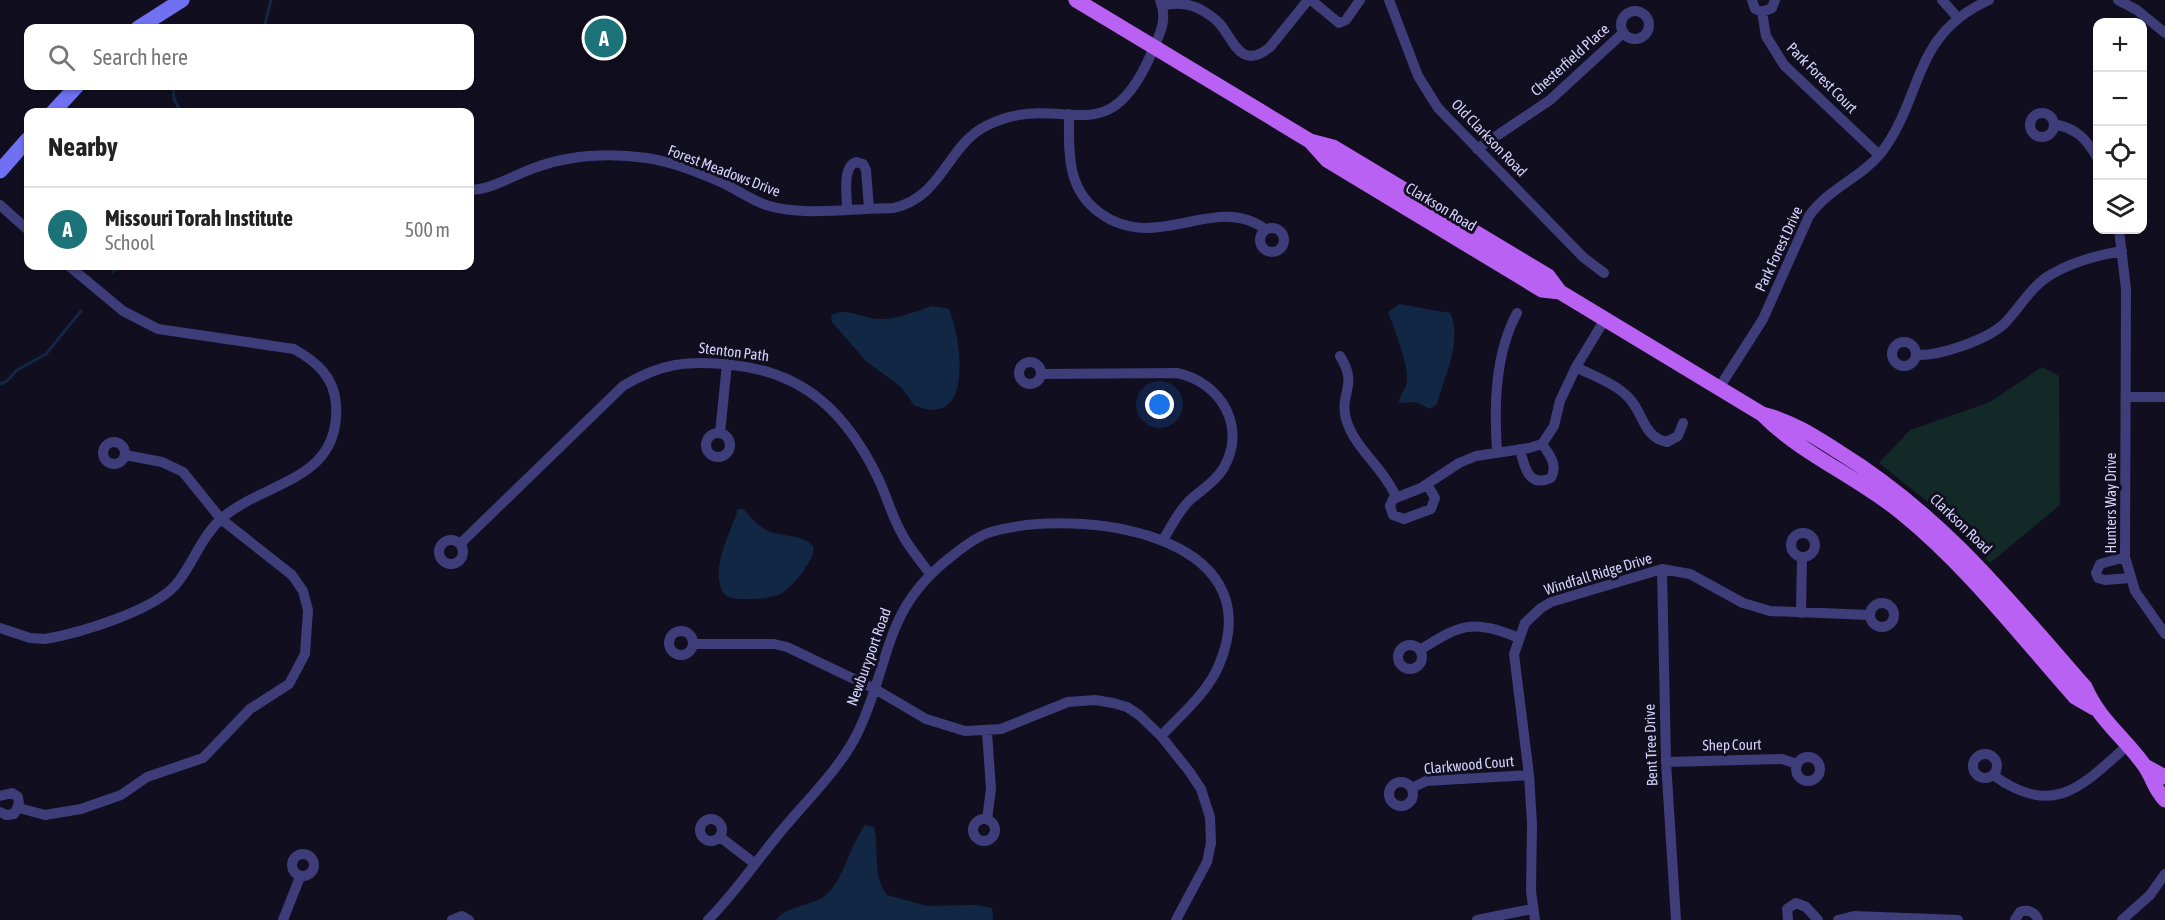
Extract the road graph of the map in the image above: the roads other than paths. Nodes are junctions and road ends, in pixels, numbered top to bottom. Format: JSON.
{"nodes":[{"id":1,"x":182,"y":0,"type":"edge"},
{"id":2,"x":1076,"y":0,"type":"edge"},
{"id":3,"x":1310,"y":0,"type":"edge"},
{"id":4,"x":1360,"y":0,"type":"edge"},
{"id":5,"x":1389,"y":0,"type":"edge"},
{"id":6,"x":1752,"y":0,"type":"edge"},
{"id":7,"x":1775,"y":0,"type":"edge"},
{"id":8,"x":1942,"y":0,"type":"edge"},
{"id":9,"x":1989,"y":0,"type":"edge"},
{"id":10,"x":2118,"y":0,"type":"edge"},
{"id":11,"x":1161,"y":3,"type":"edge"},
{"id":12,"x":2139,"y":5,"type":"edge"},
{"id":13,"x":1762,"y":12,"type":"junction"},
{"id":14,"x":1958,"y":18,"type":"junction"},
{"id":15,"x":144,"y":24,"type":"edge"},
{"id":16,"x":1623,"y":33,"type":"dead end"},
{"id":17,"x":2165,"y":33,"type":"edge"},
{"id":18,"x":1154,"y":47,"type":"junction"},
{"id":19,"x":73,"y":90,"type":"edge"},
{"id":20,"x":57,"y":108,"type":"edge"},
{"id":21,"x":1069,"y":114,"type":"junction"},
{"id":22,"x":2054,"y":124,"type":"dead end"},
{"id":23,"x":24,"y":144,"type":"edge"},
{"id":24,"x":1477,"y":149,"type":"junction"},
{"id":25,"x":2093,"y":153,"type":"edge"},
{"id":26,"x":1879,"y":155,"type":"junction"},
{"id":27,"x":0,"y":171,"type":"edge"},
{"id":28,"x":474,"y":189,"type":"edge"},
{"id":29,"x":0,"y":205,"type":"edge"},
{"id":30,"x":847,"y":208,"type":"junction"},
{"id":31,"x":869,"y":208,"type":"junction"},
{"id":32,"x":24,"y":226,"type":"edge"},
{"id":33,"x":1266,"y":230,"type":"dead end"},
{"id":34,"x":2120,"y":234,"type":"edge"},
{"id":35,"x":2122,"y":251,"type":"junction"},
{"id":36,"x":74,"y":270,"type":"edge"},
{"id":37,"x":1604,"y":273,"type":"dead end"},
{"id":38,"x":1517,"y":313,"type":"dead end"},
{"id":39,"x":1605,"y":319,"type":"junction"},
{"id":40,"x":1916,"y":355,"type":"dead end"},
{"id":41,"x":1340,"y":356,"type":"dead end"},
{"id":42,"x":728,"y":364,"type":"junction"},
{"id":43,"x":1576,"y":367,"type":"junction"},
{"id":44,"x":1041,"y":374,"type":"dead end"},
{"id":45,"x":1719,"y":388,"type":"junction"},
{"id":46,"x":2127,"y":397,"type":"junction"},
{"id":47,"x":2165,"y":397,"type":"edge"},
{"id":48,"x":1683,"y":423,"type":"dead end"},
{"id":49,"x":720,"y":433,"type":"dead end"},
{"id":50,"x":1542,"y":444,"type":"junction"},
{"id":51,"x":1520,"y":449,"type":"junction"},
{"id":52,"x":1497,"y":451,"type":"junction"},
{"id":53,"x":126,"y":455,"type":"dead end"},
{"id":54,"x":1427,"y":484,"type":"junction"},
{"id":55,"x":1396,"y":497,"type":"junction"},
{"id":56,"x":221,"y":519,"type":"junction"},
{"id":57,"x":1163,"y":540,"type":"junction"},
{"id":58,"x":461,"y":543,"type":"dead end"},
{"id":59,"x":1802,"y":557,"type":"dead end"},
{"id":60,"x":2125,"y":557,"type":"junction"},
{"id":61,"x":1662,"y":569,"type":"junction"},
{"id":62,"x":930,"y":574,"type":"junction"},
{"id":63,"x":2130,"y":578,"type":"junction"},
{"id":64,"x":1801,"y":613,"type":"junction"},
{"id":65,"x":1870,"y":615,"type":"dead end"},
{"id":66,"x":0,"y":628,"type":"edge"},
{"id":67,"x":2165,"y":634,"type":"edge"},
{"id":68,"x":1518,"y":639,"type":"junction"},
{"id":69,"x":693,"y":644,"type":"dead end"},
{"id":70,"x":1420,"y":650,"type":"dead end"},
{"id":71,"x":875,"y":689,"type":"junction"},
{"id":72,"x":987,"y":732,"type":"junction"},
{"id":73,"x":1161,"y":736,"type":"junction"},
{"id":74,"x":2127,"y":745,"type":"junction"},
{"id":75,"x":1666,"y":762,"type":"junction"},
{"id":76,"x":1797,"y":764,"type":"dead end"},
{"id":77,"x":2145,"y":766,"type":"junction"},
{"id":78,"x":1994,"y":774,"type":"dead end"},
{"id":79,"x":1529,"y":775,"type":"junction"},
{"id":80,"x":2165,"y":777,"type":"edge"},
{"id":81,"x":1412,"y":788,"type":"dead end"},
{"id":82,"x":0,"y":796,"type":"edge"},
{"id":83,"x":2165,"y":800,"type":"edge"},
{"id":84,"x":19,"y":808,"type":"junction"},
{"id":85,"x":0,"y":812,"type":"edge"},
{"id":86,"x":987,"y":819,"type":"dead end"},
{"id":87,"x":720,"y":837,"type":"dead end"},
{"id":88,"x":754,"y":863,"type":"junction"},
{"id":89,"x":2165,"y":874,"type":"edge"},
{"id":90,"x":300,"y":877,"type":"dead end"},
{"id":91,"x":2165,"y":888,"type":"edge"},
{"id":92,"x":2150,"y":895,"type":"junction"},
{"id":93,"x":1532,"y":909,"type":"junction"},
{"id":94,"x":286,"y":919,"type":"edge"},
{"id":95,"x":452,"y":920,"type":"edge"},
{"id":96,"x":469,"y":920,"type":"edge"},
{"id":97,"x":708,"y":920,"type":"edge"},
{"id":98,"x":1176,"y":920,"type":"edge"},
{"id":99,"x":1477,"y":920,"type":"edge"},
{"id":100,"x":1535,"y":920,"type":"edge"},
{"id":101,"x":1676,"y":920,"type":"edge"},
{"id":102,"x":1788,"y":920,"type":"edge"},
{"id":103,"x":1818,"y":920,"type":"edge"},
{"id":104,"x":1838,"y":920,"type":"edge"},
{"id":105,"x":1958,"y":920,"type":"edge"},
{"id":106,"x":2015,"y":920,"type":"edge"},
{"id":107,"x":2038,"y":920,"type":"edge"},
{"id":108,"x":2122,"y":920,"type":"edge"}],
"edges":[{"from":1,"to":15,"type":"main road"},
{"from":2,"to":18,"type":"main road","name":"Clarkson Road"},
{"from":3,"to":4,"type":"street"},
{"from":3,"to":11,"type":"street"},
{"from":5,"to":24,"type":"street","name":"Old Clarkson Road"},
{"from":6,"to":13,"type":"street","name":"Park Forest Court"},
{"from":7,"to":13,"type":"street"},
{"from":8,"to":14,"type":"street"},
{"from":9,"to":14,"type":"street","name":"Park Forest Drive"},
{"from":10,"to":12,"type":"street"},
{"from":11,"to":18,"type":"street","name":"Forest Meadows Drive"},
{"from":12,"to":17,"type":"street"},
{"from":13,"to":26,"type":"street","name":"Park Forest Court"},
{"from":14,"to":26,"type":"street","name":"Park Forest Drive"},
{"from":16,"to":24,"type":"street","name":"Chesterfield Place"},
{"from":18,"to":21,"type":"street","name":"Forest Meadows Drive"},
{"from":18,"to":39,"type":"main road","name":"Clarkson Road"},
{"from":19,"to":20,"type":"main road"},
{"from":21,"to":31,"type":"street","name":"Forest Meadows Drive"},
{"from":21,"to":33,"type":"street"},
{"from":22,"to":25,"type":"street"},
{"from":23,"to":27,"type":"main road"},
{"from":24,"to":37,"type":"street","name":"Old Clarkson Road"},
{"from":26,"to":45,"type":"street","name":"Park Forest Drive"},
{"from":28,"to":30,"type":"street","name":"Forest Meadows Drive"},
{"from":29,"to":32,"type":"street"},
{"from":30,"to":31,"type":"street","name":"Forest Meadows Drive"},
{"from":30,"to":31,"type":"street"},
{"from":34,"to":35,"type":"street","name":"Hunters Way Drive"},
{"from":35,"to":40,"type":"street"},
{"from":35,"to":46,"type":"street","name":"Hunters Way Drive"},
{"from":36,"to":56,"type":"street"},
{"from":38,"to":52,"type":"street"},
{"from":39,"to":43,"type":"street"},
{"from":39,"to":45,"type":"main road","name":"Clarkson Road"},
{"from":41,"to":55,"type":"street"},
{"from":42,"to":49,"type":"street"},
{"from":42,"to":58,"type":"street","name":"Stenton Path"},
{"from":42,"to":62,"type":"street","name":"Stenton Path"},
{"from":43,"to":48,"type":"street"},
{"from":43,"to":50,"type":"street"},
{"from":44,"to":57,"type":"street"},
{"from":45,"to":74,"type":"main road","name":"Clarkson Road"},
{"from":46,"to":47,"type":"street"},
{"from":46,"to":60,"type":"street","name":"Hunters Way Drive"},
{"from":50,"to":51,"type":"street"},
{"from":50,"to":51,"type":"street"},
{"from":51,"to":52,"type":"street"},
{"from":52,"to":54,"type":"street"},
{"from":53,"to":56,"type":"street"},
{"from":54,"to":55,"type":"street"},
{"from":54,"to":55,"type":"street"},
{"from":56,"to":66,"type":"street"},
{"from":56,"to":84,"type":"street"},
{"from":57,"to":62,"type":"street","name":"Newburyport Road"},
{"from":57,"to":73,"type":"street","name":"Newburyport Road"},
{"from":59,"to":64,"type":"street"},
{"from":60,"to":63,"type":"street","name":"Hunters Way Drive"},
{"from":60,"to":63,"type":"street"},
{"from":61,"to":64,"type":"street","name":"Windfall Ridge Drive"},
{"from":61,"to":68,"type":"street","name":"Windfall Ridge Drive"},
{"from":61,"to":75,"type":"street","name":"Bent Tree Drive"},
{"from":62,"to":71,"type":"street","name":"Newburyport Road"},
{"from":63,"to":67,"type":"street","name":"Hunters Way Drive"},
{"from":64,"to":65,"type":"street","name":"Windfall Ridge Drive"},
{"from":68,"to":70,"type":"street"},
{"from":68,"to":79,"type":"street","name":"Windfall Ridge Drive"},
{"from":69,"to":71,"type":"street"},
{"from":71,"to":72,"type":"street"},
{"from":71,"to":88,"type":"street","name":"Newburyport Road"},
{"from":72,"to":73,"type":"street"},
{"from":72,"to":86,"type":"street"},
{"from":73,"to":98,"type":"street"},
{"from":74,"to":77,"type":"main road","name":"Clarkson Road"},
{"from":74,"to":78,"type":"street"},
{"from":75,"to":76,"type":"street","name":"Shep Court"},
{"from":75,"to":101,"type":"street","name":"Bent Tree Drive"},
{"from":77,"to":80,"type":"main road","name":"Clarkson Road"},
{"from":77,"to":83,"type":"main road","name":"Clarkson Road"},
{"from":79,"to":81,"type":"street","name":"Clarkwood Court"},
{"from":79,"to":93,"type":"street","name":"Windfall Ridge Drive"},
{"from":82,"to":84,"type":"street"},
{"from":84,"to":85,"type":"street"},
{"from":87,"to":88,"type":"street"},
{"from":88,"to":97,"type":"street","name":"Newburyport Road"},
{"from":89,"to":92,"type":"street"},
{"from":90,"to":94,"type":"street"},
{"from":91,"to":92,"type":"street"},
{"from":92,"to":108,"type":"street"},
{"from":93,"to":99,"type":"street"},
{"from":93,"to":100,"type":"street","name":"Windfall Ridge Drive"},
{"from":95,"to":96,"type":"street"},
{"from":102,"to":103,"type":"street"},
{"from":104,"to":105,"type":"street"},
{"from":106,"to":107,"type":"street"}]}
